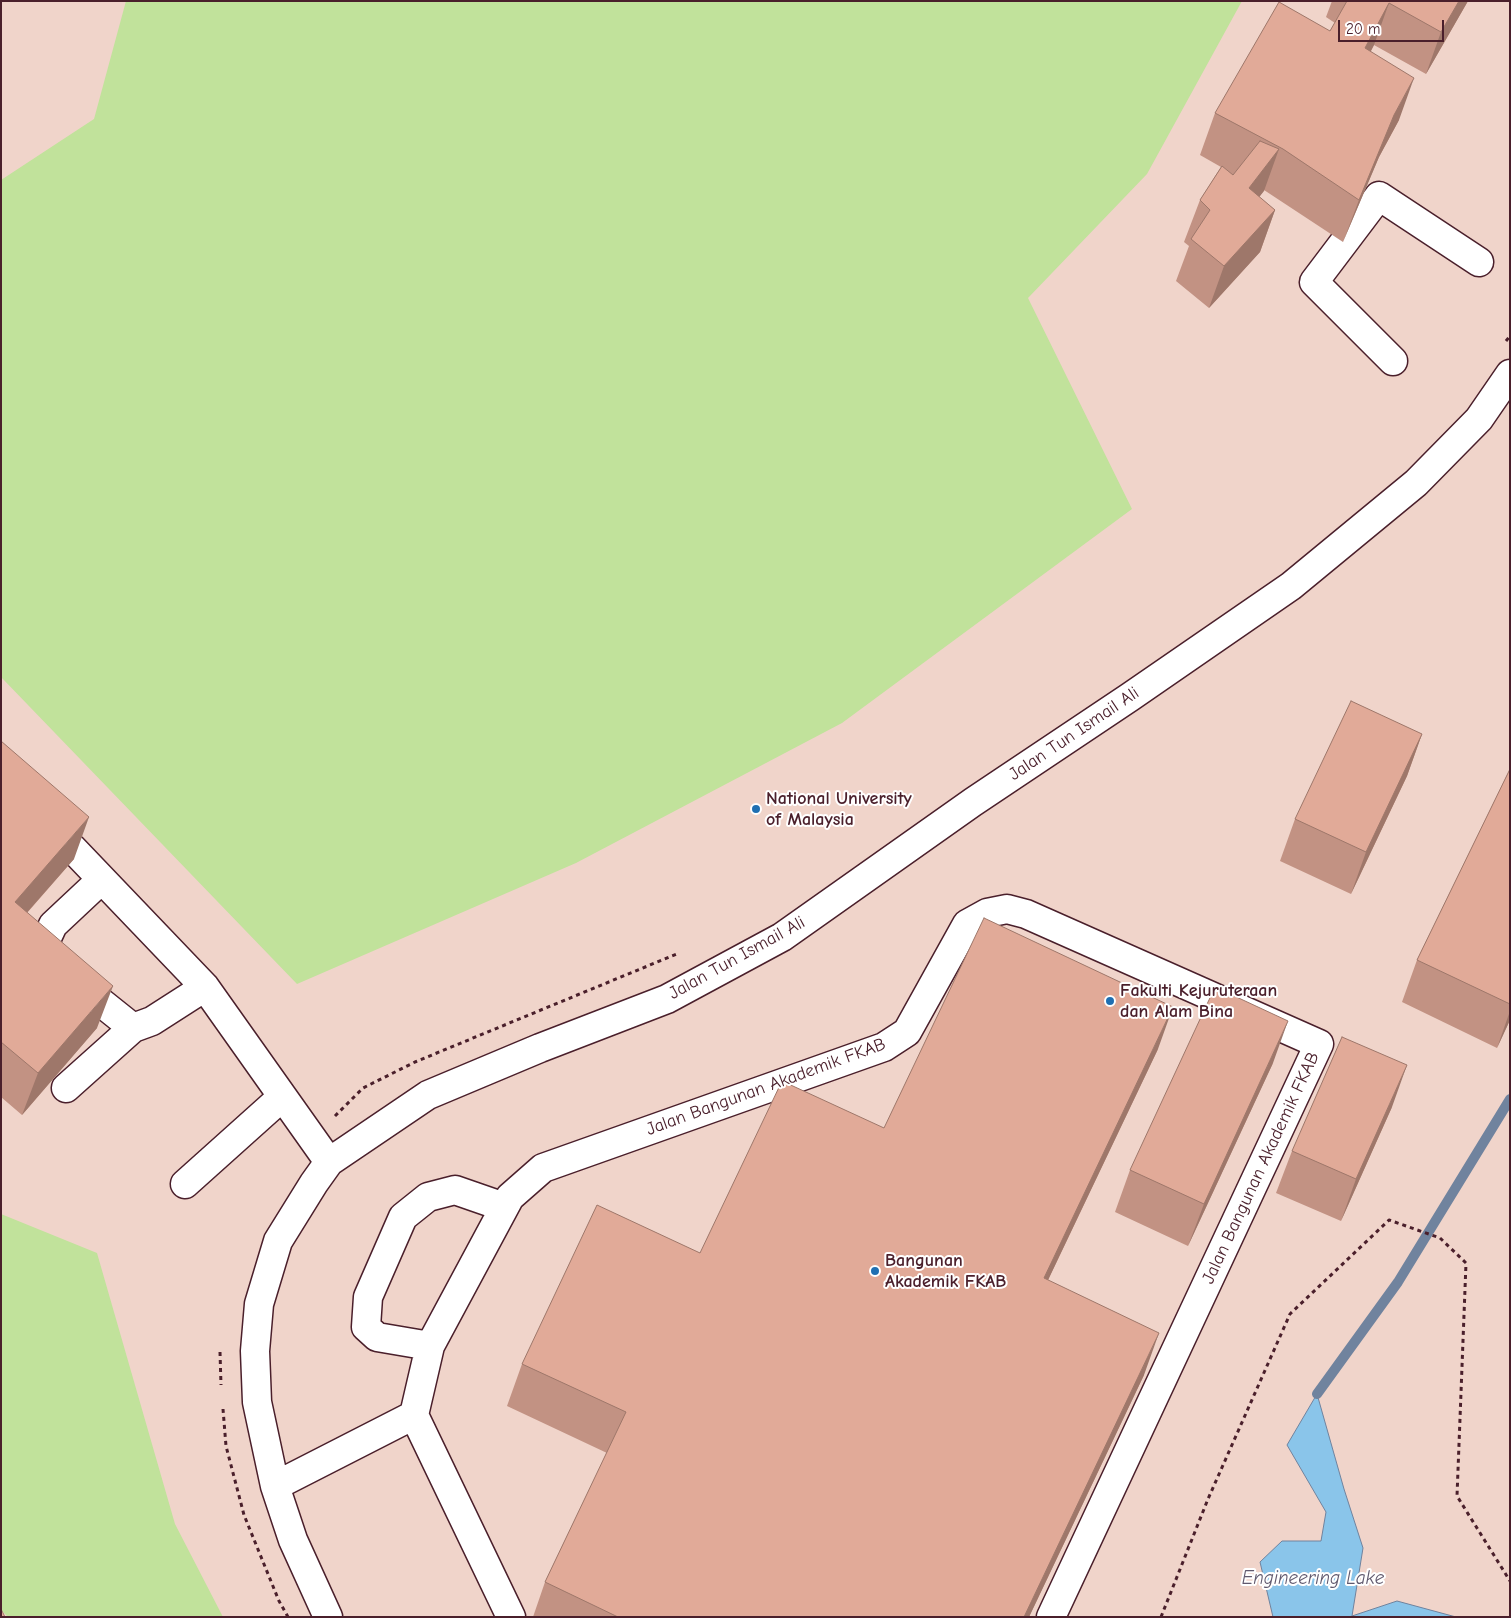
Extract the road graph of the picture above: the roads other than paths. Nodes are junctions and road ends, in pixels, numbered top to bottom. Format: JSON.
{"nodes":[{"id":1,"x":1479,"y":262,"type":"dead end"},
{"id":2,"x":1394,"y":361,"type":"dead end"},
{"id":3,"x":1510,"y":374,"type":"edge"},
{"id":4,"x":1,"y":784,"type":"edge"},
{"id":5,"x":101,"y":880,"type":"junction"},
{"id":6,"x":205,"y":986,"type":"junction"},
{"id":7,"x":133,"y":1028,"type":"junction"},
{"id":8,"x":66,"y":1088,"type":"edge"},
{"id":9,"x":282,"y":1097,"type":"junction"},
{"id":10,"x":329,"y":1162,"type":"junction"},
{"id":11,"x":185,"y":1184,"type":"dead end"},
{"id":12,"x":504,"y":1207,"type":"junction"},
{"id":13,"x":430,"y":1346,"type":"junction"},
{"id":14,"x":414,"y":1415,"type":"junction"},
{"id":15,"x":275,"y":1486,"type":"junction"},
{"id":16,"x":328,"y":1617,"type":"edge"},
{"id":17,"x":511,"y":1617,"type":"edge"},
{"id":18,"x":1051,"y":1617,"type":"edge"}],
"edges":[{"from":1,"to":2,"type":"street"},
{"from":3,"to":10,"type":"street","name":"Jalan Tun Ismail Ali"},
{"from":4,"to":5,"type":"street"},
{"from":5,"to":6,"type":"street"},
{"from":5,"to":7,"type":"street"},
{"from":6,"to":7,"type":"street"},
{"from":6,"to":9,"type":"street"},
{"from":7,"to":8,"type":"street"},
{"from":9,"to":10,"type":"street"},
{"from":9,"to":11,"type":"street"},
{"from":10,"to":15,"type":"street","name":"Jalan Tun Ismail Ali"},
{"from":12,"to":13,"type":"street","name":"Jalan Bangunan Akademik FKAB"},
{"from":12,"to":13,"type":"street"},
{"from":12,"to":18,"type":"street","name":"Jalan Bangunan Akademik FKAB"},
{"from":13,"to":14,"type":"street","name":"Jalan Bangunan Akademik FKAB"},
{"from":14,"to":15,"type":"street"},
{"from":14,"to":17,"type":"street"},
{"from":15,"to":16,"type":"street","name":"Jalan Tun Ismail Ali"}]}
